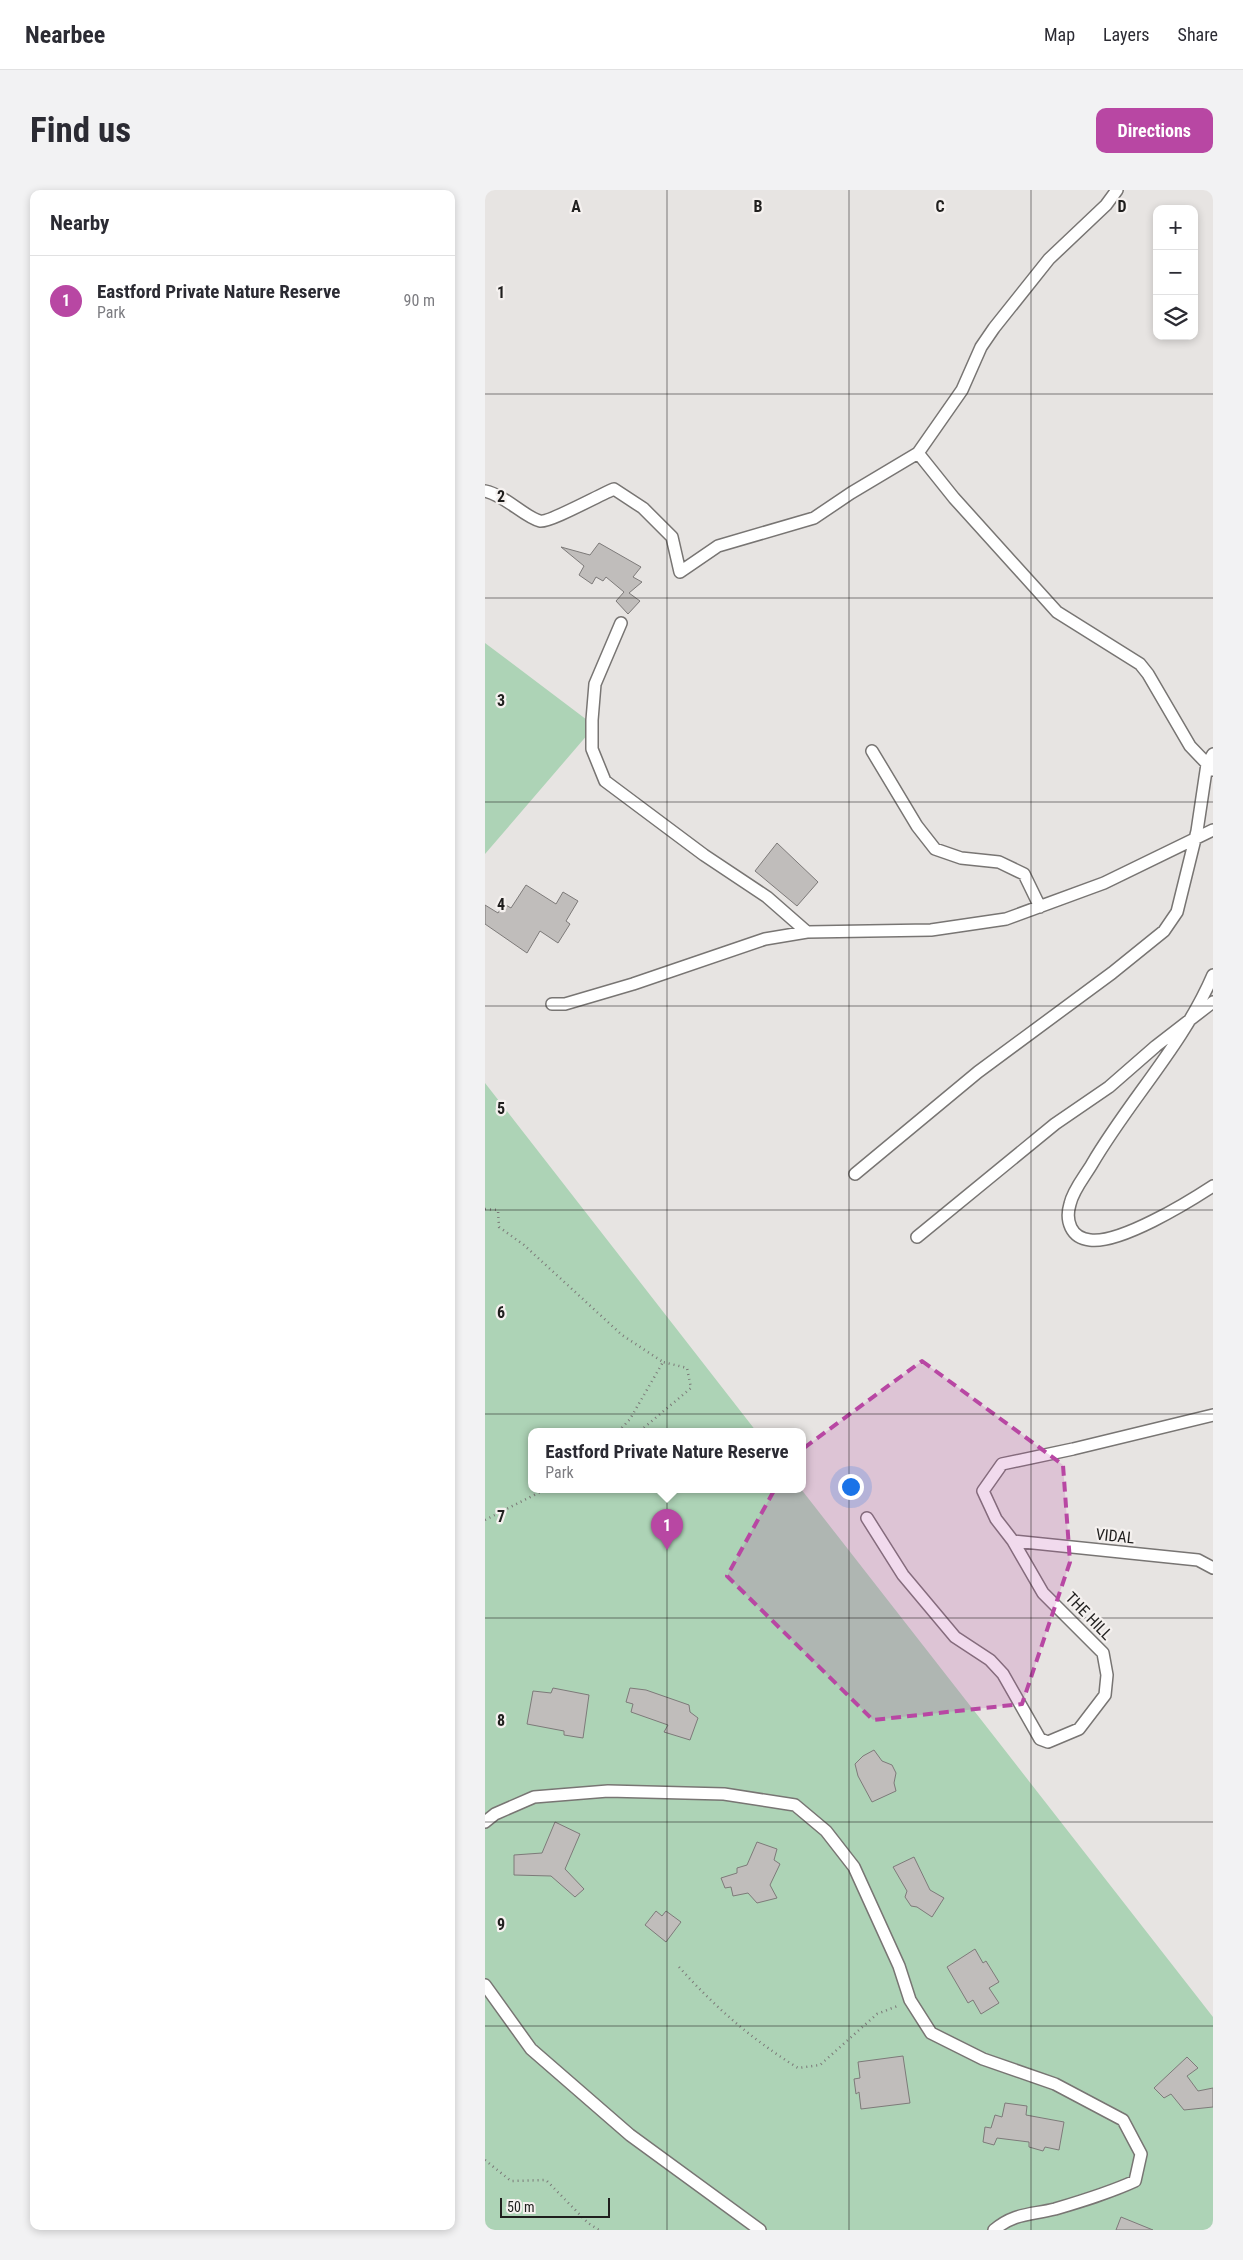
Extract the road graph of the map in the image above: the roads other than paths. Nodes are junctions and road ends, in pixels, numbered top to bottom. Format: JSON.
{"nodes":[{"id":1,"x":1117,"y":190,"type":"edge"},
{"id":2,"x":918,"y":453,"type":"junction"},
{"id":3,"x":485,"y":490,"type":"edge"},
{"id":4,"x":621,"y":623,"type":"dead end"},
{"id":5,"x":872,"y":751,"type":"dead end"},
{"id":6,"x":1211,"y":763,"type":"edge"},
{"id":7,"x":1213,"y":830,"type":"edge"},
{"id":8,"x":1195,"y":839,"type":"junction"},
{"id":9,"x":1039,"y":907,"type":"junction"},
{"id":10,"x":807,"y":932,"type":"junction"},
{"id":11,"x":1213,"y":975,"type":"edge"},
{"id":12,"x":1213,"y":1002,"type":"edge"},
{"id":13,"x":552,"y":1004,"type":"dead end"},
{"id":14,"x":1190,"y":1018,"type":"junction"},
{"id":15,"x":855,"y":1174,"type":"dead end"},
{"id":16,"x":1213,"y":1186,"type":"edge"},
{"id":17,"x":917,"y":1238,"type":"dead end"},
{"id":18,"x":1213,"y":1415,"type":"edge"},
{"id":19,"x":867,"y":1518,"type":"dead end"},
{"id":20,"x":1013,"y":1541,"type":"junction"},
{"id":21,"x":1213,"y":1568,"type":"edge"},
{"id":22,"x":485,"y":1822,"type":"edge"},
{"id":23,"x":485,"y":1985,"type":"edge"},
{"id":24,"x":760,"y":2230,"type":"edge"},
{"id":25,"x":994,"y":2230,"type":"edge"}],
"edges":[{"from":1,"to":2,"type":"street"},
{"from":2,"to":3,"type":"street"},
{"from":2,"to":6,"type":"street"},
{"from":4,"to":10,"type":"street"},
{"from":5,"to":9,"type":"street"},
{"from":6,"to":8,"type":"street"},
{"from":7,"to":8,"type":"street"},
{"from":8,"to":9,"type":"street"},
{"from":8,"to":15,"type":"street"},
{"from":9,"to":10,"type":"street"},
{"from":10,"to":13,"type":"street"},
{"from":11,"to":14,"type":"street"},
{"from":12,"to":14,"type":"street"},
{"from":14,"to":16,"type":"street"},
{"from":14,"to":17,"type":"street"},
{"from":18,"to":20,"type":"street","name":"THE HILL"},
{"from":19,"to":20,"type":"street","name":"THE HILL"},
{"from":20,"to":21,"type":"street","name":"VIDAL"},
{"from":22,"to":25,"type":"street"},
{"from":23,"to":24,"type":"street"}]}
